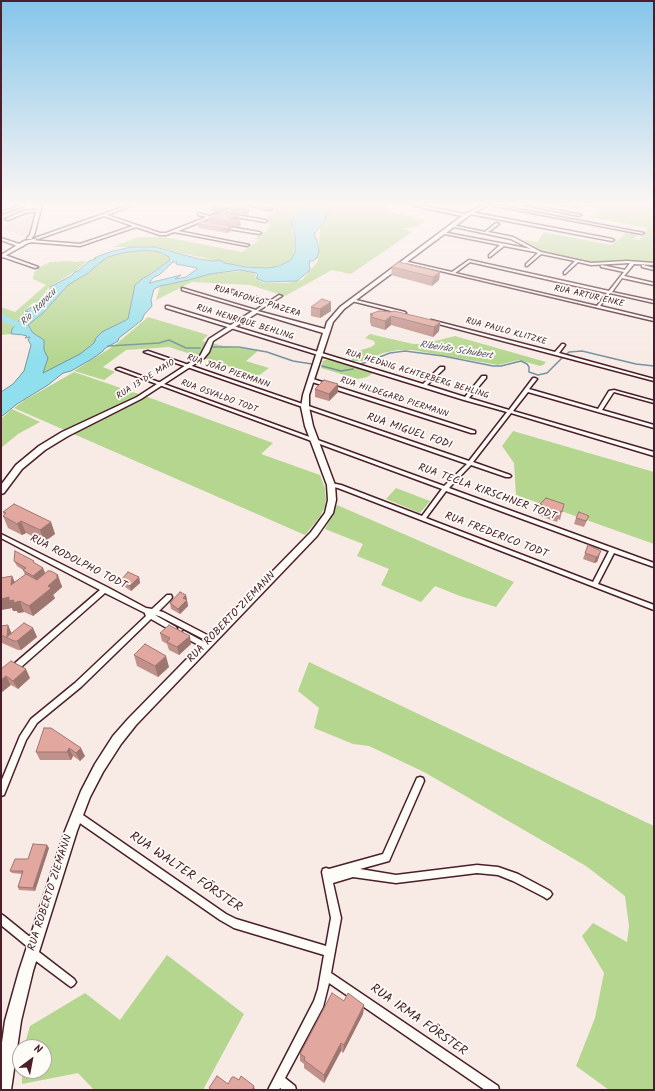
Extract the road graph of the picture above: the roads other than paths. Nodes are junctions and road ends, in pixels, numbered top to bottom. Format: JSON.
{"nodes":[{"id":1,"x":3,"y":256,"type":"edge"},
{"id":2,"x":412,"y":256,"type":"edge"},
{"id":3,"x":537,"y":256,"type":"edge"},
{"id":4,"x":553,"y":256,"type":"edge"},
{"id":5,"x":577,"y":261,"type":"junction"},
{"id":6,"x":404,"y":262,"type":"junction"},
{"id":7,"x":633,"y":263,"type":"junction"},
{"id":8,"x":591,"y":264,"type":"junction"},
{"id":9,"x":654,"y":264,"type":"edge"},
{"id":10,"x":527,"y":265,"type":"dead end"},
{"id":11,"x":36,"y":268,"type":"dead end"},
{"id":12,"x":654,"y":269,"type":"edge"},
{"id":13,"x":626,"y":271,"type":"junction"},
{"id":14,"x":453,"y":273,"type":"junction"},
{"id":15,"x":565,"y":273,"type":"dead end"},
{"id":16,"x":621,"y":277,"type":"junction"},
{"id":17,"x":654,"y":284,"type":"edge"},
{"id":18,"x":183,"y":289,"type":"dead end"},
{"id":19,"x":233,"y":292,"type":"dead end"},
{"id":20,"x":609,"y":292,"type":"junction"},
{"id":21,"x":280,"y":296,"type":"dead end"},
{"id":22,"x":353,"y":300,"type":"junction"},
{"id":23,"x":654,"y":302,"type":"edge"},
{"id":24,"x":270,"y":303,"type":"junction"},
{"id":25,"x":167,"y":307,"type":"dead end"},
{"id":26,"x":598,"y":307,"type":"junction"},
{"id":27,"x":256,"y":311,"type":"junction"},
{"id":28,"x":406,"y":314,"type":"edge"},
{"id":29,"x":428,"y":320,"type":"edge"},
{"id":30,"x":654,"y":320,"type":"edge"},
{"id":31,"x":231,"y":327,"type":"junction"},
{"id":32,"x":326,"y":332,"type":"junction"},
{"id":33,"x":563,"y":345,"type":"dead end"},
{"id":34,"x":146,"y":352,"type":"dead end"},
{"id":35,"x":319,"y":354,"type":"junction"},
{"id":36,"x":556,"y":354,"type":"junction"},
{"id":37,"x":188,"y":366,"type":"junction"},
{"id":38,"x":442,"y":368,"type":"dead end"},
{"id":39,"x":118,"y":369,"type":"dead end"},
{"id":40,"x":484,"y":377,"type":"dead end"},
{"id":41,"x":535,"y":379,"type":"dead end"},
{"id":42,"x":311,"y":380,"type":"junction"},
{"id":43,"x":654,"y":380,"type":"edge"},
{"id":44,"x":160,"y":384,"type":"junction"},
{"id":45,"x":424,"y":386,"type":"junction"},
{"id":46,"x":527,"y":390,"type":"junction"},
{"id":47,"x":466,"y":399,"type":"junction"},
{"id":48,"x":654,"y":402,"type":"edge"},
{"id":49,"x":304,"y":407,"type":"junction"},
{"id":50,"x":510,"y":411,"type":"junction"},
{"id":51,"x":599,"y":411,"type":"junction"},
{"id":52,"x":654,"y":427,"type":"edge"},
{"id":53,"x":473,"y":432,"type":"dead end"},
{"id":54,"x":314,"y":440,"type":"junction"},
{"id":55,"x":654,"y":454,"type":"edge"},
{"id":56,"x":470,"y":463,"type":"junction"},
{"id":57,"x":508,"y":476,"type":"dead end"},
{"id":58,"x":331,"y":485,"type":"junction"},
{"id":59,"x":446,"y":488,"type":"junction"},
{"id":60,"x":1,"y":491,"type":"edge"},
{"id":61,"x":423,"y":518,"type":"junction"},
{"id":62,"x":1,"y":536,"type":"edge"},
{"id":63,"x":613,"y":550,"type":"junction"},
{"id":64,"x":654,"y":565,"type":"edge"},
{"id":65,"x":594,"y":585,"type":"junction"},
{"id":66,"x":105,"y":589,"type":"junction"},
{"id":67,"x":169,"y":597,"type":"dead end"},
{"id":68,"x":654,"y":608,"type":"edge"},
{"id":69,"x":149,"y":612,"type":"junction"},
{"id":70,"x":208,"y":643,"type":"junction"},
{"id":71,"x":17,"y":666,"type":"edge"},
{"id":72,"x":420,"y":781,"type":"dead end"},
{"id":73,"x":1,"y":792,"type":"edge"},
{"id":74,"x":77,"y":816,"type":"junction"},
{"id":75,"x":327,"y":875,"type":"junction"},
{"id":76,"x":547,"y":894,"type":"dead end"},
{"id":77,"x":1,"y":919,"type":"edge"},
{"id":78,"x":32,"y":948,"type":"junction"},
{"id":79,"x":330,"y":952,"type":"junction"},
{"id":80,"x":326,"y":975,"type":"junction"},
{"id":81,"x":71,"y":982,"type":"dead end"},
{"id":82,"x":276,"y":1085,"type":"edge"},
{"id":83,"x":3,"y":1090,"type":"edge"},
{"id":84,"x":292,"y":1090,"type":"edge"},
{"id":85,"x":494,"y":1090,"type":"edge"}],
"edges":[{"from":1,"to":11,"type":"street"},
{"from":2,"to":6,"type":"main road","name":"RUA ROBERTO ZIEMANN"},
{"from":3,"to":10,"type":"street"},
{"from":4,"to":5,"type":"street"},
{"from":5,"to":8,"type":"street"},
{"from":5,"to":15,"type":"street"},
{"from":6,"to":14,"type":"street","name":"RUA ARTUR ENKE"},
{"from":6,"to":22,"type":"main road","name":"RUA ROBERTO ZIEMANN"},
{"from":7,"to":8,"type":"street"},
{"from":7,"to":9,"type":"street"},
{"from":7,"to":12,"type":"street"},
{"from":7,"to":13,"type":"street"},
{"from":8,"to":13,"type":"street"},
{"from":13,"to":16,"type":"street"},
{"from":14,"to":20,"type":"street"},
{"from":14,"to":26,"type":"street","name":"RUA ARTUR ENKE"},
{"from":16,"to":17,"type":"street"},
{"from":16,"to":20,"type":"street"},
{"from":18,"to":27,"type":"street","name":"RUA AFONSO PIAZERA"},
{"from":19,"to":24,"type":"street"},
{"from":20,"to":23,"type":"street"},
{"from":20,"to":26,"type":"street"},
{"from":21,"to":24,"type":"street","name":"RUA 13 DE MAIO"},
{"from":22,"to":28,"type":"street"},
{"from":22,"to":32,"type":"main road","name":"RUA ROBERTO ZIEMANN"},
{"from":24,"to":27,"type":"street","name":"RUA 13 DE MAIO"},
{"from":25,"to":31,"type":"street","name":"RUA HENRIQUE BEHLING"},
{"from":26,"to":30,"type":"street","name":"RUA ARTUR ENKE"},
{"from":27,"to":31,"type":"main road","name":"RUA 13 DE MAIO"},
{"from":27,"to":32,"type":"main road","name":"RUA AFONSO PIAZERA"},
{"from":29,"to":36,"type":"street","name":"RUA PAULO KLITZKE"},
{"from":31,"to":35,"type":"street","name":"RUA HENRIQUE BEHLING"},
{"from":31,"to":37,"type":"main road","name":"RUA 13 DE MAIO"},
{"from":32,"to":35,"type":"main road","name":"RUA ROBERTO ZIEMANN"},
{"from":33,"to":36,"type":"street"},
{"from":34,"to":37,"type":"street","name":"RUA JOÃO PIERMANN"},
{"from":35,"to":42,"type":"main road","name":"RUA ROBERTO ZIEMANN"},
{"from":35,"to":45,"type":"street","name":"RUA HEDWIG ACHTERBERG BEHLING"},
{"from":36,"to":43,"type":"street","name":"RUA PAULO KLITZKE"},
{"from":37,"to":44,"type":"main road","name":"RUA 13 DE MAIO"},
{"from":37,"to":49,"type":"street","name":"RUA JOÃO PIERMANN"},
{"from":38,"to":45,"type":"street"},
{"from":39,"to":44,"type":"street","name":"RUA OSVALDO TODT"},
{"from":40,"to":47,"type":"street"},
{"from":41,"to":46,"type":"street"},
{"from":42,"to":49,"type":"main road","name":"RUA ROBERTO ZIEMANN"},
{"from":42,"to":53,"type":"street","name":"RUA HILDEGARD PIERMANN"},
{"from":44,"to":54,"type":"street","name":"RUA OSVALDO TODT"},
{"from":44,"to":60,"type":"main road","name":"RUA 13 DE MAIO"},
{"from":45,"to":47,"type":"street","name":"RUA HEDWIG ACHTERBERG BEHLING"},
{"from":46,"to":50,"type":"street"},
{"from":46,"to":51,"type":"street"},
{"from":47,"to":50,"type":"street","name":"RUA HEDWIG ACHTERBERG BEHLING"},
{"from":48,"to":51,"type":"street"},
{"from":49,"to":54,"type":"main road","name":"RUA ROBERTO ZIEMANN"},
{"from":49,"to":56,"type":"street","name":"RUA MIGUEL FODI"},
{"from":50,"to":55,"type":"street","name":"RUA HEDWIG ACHTERBERG BEHLING"},
{"from":50,"to":56,"type":"street"},
{"from":51,"to":52,"type":"street"},
{"from":54,"to":58,"type":"main road","name":"RUA ROBERTO ZIEMANN"},
{"from":54,"to":59,"type":"street","name":"RUA TECLA KIRSCHNER TODT"},
{"from":56,"to":57,"type":"street","name":"RUA MIGUEL FODI"},
{"from":56,"to":59,"type":"street"},
{"from":58,"to":61,"type":"street","name":"RUA FREDERICO TODT"},
{"from":58,"to":70,"type":"main road","name":"RUA ROBERTO ZIEMANN"},
{"from":59,"to":61,"type":"street"},
{"from":59,"to":63,"type":"street","name":"RUA TECLA KIRSCHNER TODT"},
{"from":61,"to":65,"type":"street","name":"RUA FREDERICO TODT"},
{"from":62,"to":66,"type":"street","name":"RUA RODOLPHO TODT"},
{"from":63,"to":64,"type":"street","name":"RUA TECLA KIRSCHNER TODT"},
{"from":63,"to":65,"type":"street"},
{"from":65,"to":68,"type":"street","name":"RUA FREDERICO TODT"},
{"from":66,"to":69,"type":"street","name":"RUA RODOLPHO TODT"},
{"from":66,"to":71,"type":"street"},
{"from":67,"to":69,"type":"street"},
{"from":69,"to":70,"type":"street","name":"RUA RODOLPHO TODT"},
{"from":69,"to":73,"type":"street"},
{"from":70,"to":74,"type":"main road","name":"RUA ROBERTO ZIEMANN"},
{"from":72,"to":75,"type":"street"},
{"from":74,"to":78,"type":"main road","name":"RUA ROBERTO ZIEMANN"},
{"from":74,"to":79,"type":"street","name":"RUA WALTER FÖRSTER"},
{"from":75,"to":76,"type":"street"},
{"from":75,"to":79,"type":"street"},
{"from":77,"to":78,"type":"street"},
{"from":78,"to":81,"type":"street"},
{"from":78,"to":83,"type":"main road","name":"RUA ROBERTO ZIEMANN"},
{"from":79,"to":80,"type":"street"},
{"from":80,"to":82,"type":"street"},
{"from":80,"to":85,"type":"street","name":"RUA IRMA FÖRSTER"},
{"from":82,"to":84,"type":"street"}]}
